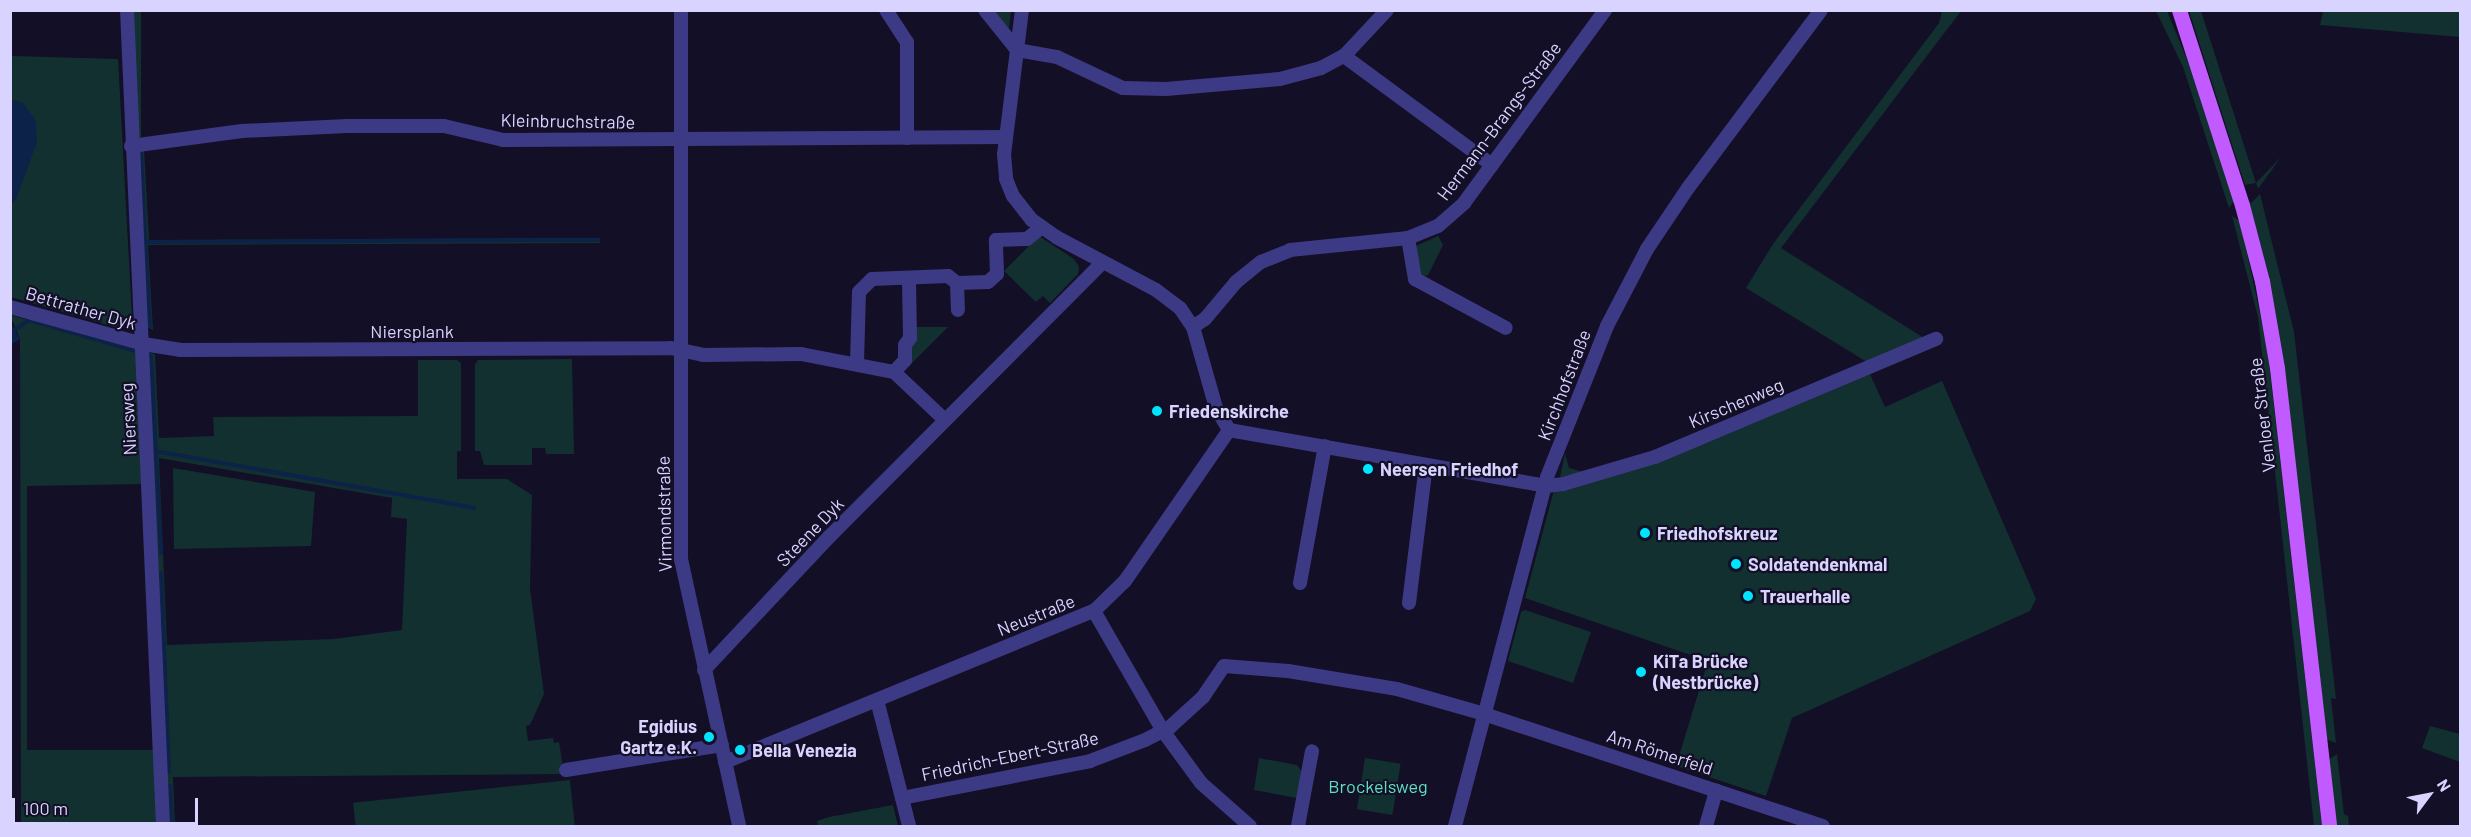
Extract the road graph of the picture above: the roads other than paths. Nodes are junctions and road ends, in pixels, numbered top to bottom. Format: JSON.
{"nodes":[{"id":1,"x":127,"y":10,"type":"edge"},
{"id":2,"x":681,"y":10,"type":"edge"},
{"id":3,"x":886,"y":10,"type":"edge"},
{"id":4,"x":985,"y":10,"type":"edge"},
{"id":5,"x":1022,"y":10,"type":"edge"},
{"id":6,"x":1387,"y":10,"type":"edge"},
{"id":7,"x":1605,"y":10,"type":"edge"},
{"id":8,"x":1821,"y":10,"type":"edge"},
{"id":9,"x":2179,"y":10,"type":"edge"},
{"id":10,"x":1017,"y":50,"type":"junction"},
{"id":11,"x":1344,"y":56,"type":"junction"},
{"id":12,"x":1006,"y":137,"type":"junction"},
{"id":13,"x":908,"y":138,"type":"junction"},
{"id":14,"x":682,"y":140,"type":"junction"},
{"id":15,"x":131,"y":146,"type":"junction"},
{"id":16,"x":1492,"y":165,"type":"junction"},
{"id":17,"x":1042,"y":227,"type":"junction"},
{"id":18,"x":1408,"y":238,"type":"junction"},
{"id":19,"x":1101,"y":264,"type":"junction"},
{"id":20,"x":909,"y":279,"type":"junction"},
{"id":21,"x":957,"y":283,"type":"junction"},
{"id":22,"x":10,"y":307,"type":"edge"},
{"id":23,"x":958,"y":310,"type":"dead end"},
{"id":24,"x":1193,"y":327,"type":"junction"},
{"id":25,"x":1506,"y":328,"type":"dead end"},
{"id":26,"x":1936,"y":339,"type":"dead end"},
{"id":27,"x":143,"y":344,"type":"junction"},
{"id":28,"x":681,"y":350,"type":"junction"},
{"id":29,"x":857,"y":363,"type":"junction"},
{"id":30,"x":894,"y":372,"type":"junction"},
{"id":31,"x":945,"y":420,"type":"junction"},
{"id":32,"x":1229,"y":429,"type":"junction"},
{"id":33,"x":1325,"y":446,"type":"junction"},
{"id":34,"x":1426,"y":465,"type":"junction"},
{"id":35,"x":1545,"y":486,"type":"junction"},
{"id":36,"x":1300,"y":583,"type":"dead end"},
{"id":37,"x":1409,"y":603,"type":"dead end"},
{"id":38,"x":1094,"y":611,"type":"junction"},
{"id":39,"x":704,"y":670,"type":"junction"},
{"id":40,"x":877,"y":700,"type":"junction"},
{"id":41,"x":1484,"y":714,"type":"junction"},
{"id":42,"x":1163,"y":731,"type":"junction"},
{"id":43,"x":722,"y":745,"type":"junction"},
{"id":44,"x":1312,"y":751,"type":"dead end"},
{"id":45,"x":725,"y":762,"type":"junction"},
{"id":46,"x":567,"y":770,"type":"dead end"},
{"id":47,"x":1716,"y":790,"type":"junction"},
{"id":48,"x":902,"y":798,"type":"junction"},
{"id":49,"x":163,"y":826,"type":"edge"},
{"id":50,"x":738,"y":826,"type":"edge"},
{"id":51,"x":909,"y":826,"type":"edge"},
{"id":52,"x":1250,"y":826,"type":"edge"},
{"id":53,"x":1298,"y":826,"type":"edge"},
{"id":54,"x":1455,"y":826,"type":"edge"},
{"id":55,"x":1706,"y":826,"type":"edge"},
{"id":56,"x":1823,"y":826,"type":"edge"},
{"id":57,"x":2329,"y":826,"type":"edge"}],
"edges":[{"from":1,"to":15,"type":"street","name":"Niersweg"},
{"from":2,"to":14,"type":"street","name":"Virmondstraße"},
{"from":3,"to":13,"type":"street"},
{"from":4,"to":10,"type":"street"},
{"from":5,"to":10,"type":"street"},
{"from":6,"to":11,"type":"street"},
{"from":7,"to":16,"type":"street","name":"Hermann-Brangs-Straße"},
{"from":8,"to":35,"type":"street","name":"Kirchhofstraße"},
{"from":9,"to":57,"type":"main road","name":"Venloer Straße"},
{"from":10,"to":11,"type":"street"},
{"from":10,"to":12,"type":"street"},
{"from":11,"to":16,"type":"street"},
{"from":12,"to":13,"type":"street","name":"Kleinbruchstraße"},
{"from":12,"to":17,"type":"street"},
{"from":13,"to":14,"type":"street","name":"Kleinbruchstraße"},
{"from":14,"to":15,"type":"street","name":"Kleinbruchstraße"},
{"from":14,"to":28,"type":"street","name":"Virmondstraße"},
{"from":15,"to":27,"type":"street","name":"Niersweg"},
{"from":16,"to":18,"type":"street","name":"Hermann-Brangs-Straße"},
{"from":17,"to":19,"type":"street"},
{"from":17,"to":21,"type":"street"},
{"from":18,"to":24,"type":"street","name":"Hermann-Brangs-Straße"},
{"from":18,"to":25,"type":"street"},
{"from":19,"to":24,"type":"street"},
{"from":19,"to":31,"type":"street","name":"Steene Dyk"},
{"from":20,"to":21,"type":"street"},
{"from":20,"to":29,"type":"street"},
{"from":20,"to":30,"type":"street"},
{"from":21,"to":23,"type":"street"},
{"from":22,"to":27,"type":"street","name":"Bettrather Dyk"},
{"from":24,"to":32,"type":"street"},
{"from":26,"to":35,"type":"street","name":"Kirschenweg"},
{"from":27,"to":28,"type":"street","name":"Niersplank"},
{"from":27,"to":49,"type":"street","name":"Niersweg"},
{"from":28,"to":29,"type":"street"},
{"from":28,"to":39,"type":"street","name":"Virmondstraße"},
{"from":29,"to":30,"type":"street"},
{"from":30,"to":31,"type":"street"},
{"from":31,"to":39,"type":"street","name":"Steene Dyk"},
{"from":32,"to":33,"type":"street"},
{"from":32,"to":38,"type":"street","name":"Neustraße"},
{"from":33,"to":34,"type":"street"},
{"from":33,"to":36,"type":"street"},
{"from":34,"to":35,"type":"street"},
{"from":34,"to":37,"type":"street"},
{"from":35,"to":41,"type":"street","name":"Kirchhofstraße"},
{"from":38,"to":40,"type":"street","name":"Neustraße"},
{"from":38,"to":42,"type":"street"},
{"from":39,"to":43,"type":"street","name":"Virmondstraße"},
{"from":40,"to":45,"type":"street","name":"Neustraße"},
{"from":40,"to":48,"type":"street"},
{"from":41,"to":42,"type":"street","name":"Friedrich-Ebert-Straße"},
{"from":41,"to":47,"type":"street","name":"Am Römerfeld"},
{"from":41,"to":54,"type":"street","name":"Kirchhofstraße"},
{"from":42,"to":48,"type":"street","name":"Friedrich-Ebert-Straße"},
{"from":42,"to":52,"type":"street"},
{"from":43,"to":45,"type":"street","name":"Virmondstraße"},
{"from":43,"to":46,"type":"street"},
{"from":44,"to":53,"type":"street"},
{"from":45,"to":50,"type":"street","name":"Virmondstraße"},
{"from":47,"to":55,"type":"street"},
{"from":47,"to":56,"type":"street","name":"Am Römerfeld"},
{"from":48,"to":51,"type":"street"}]}
